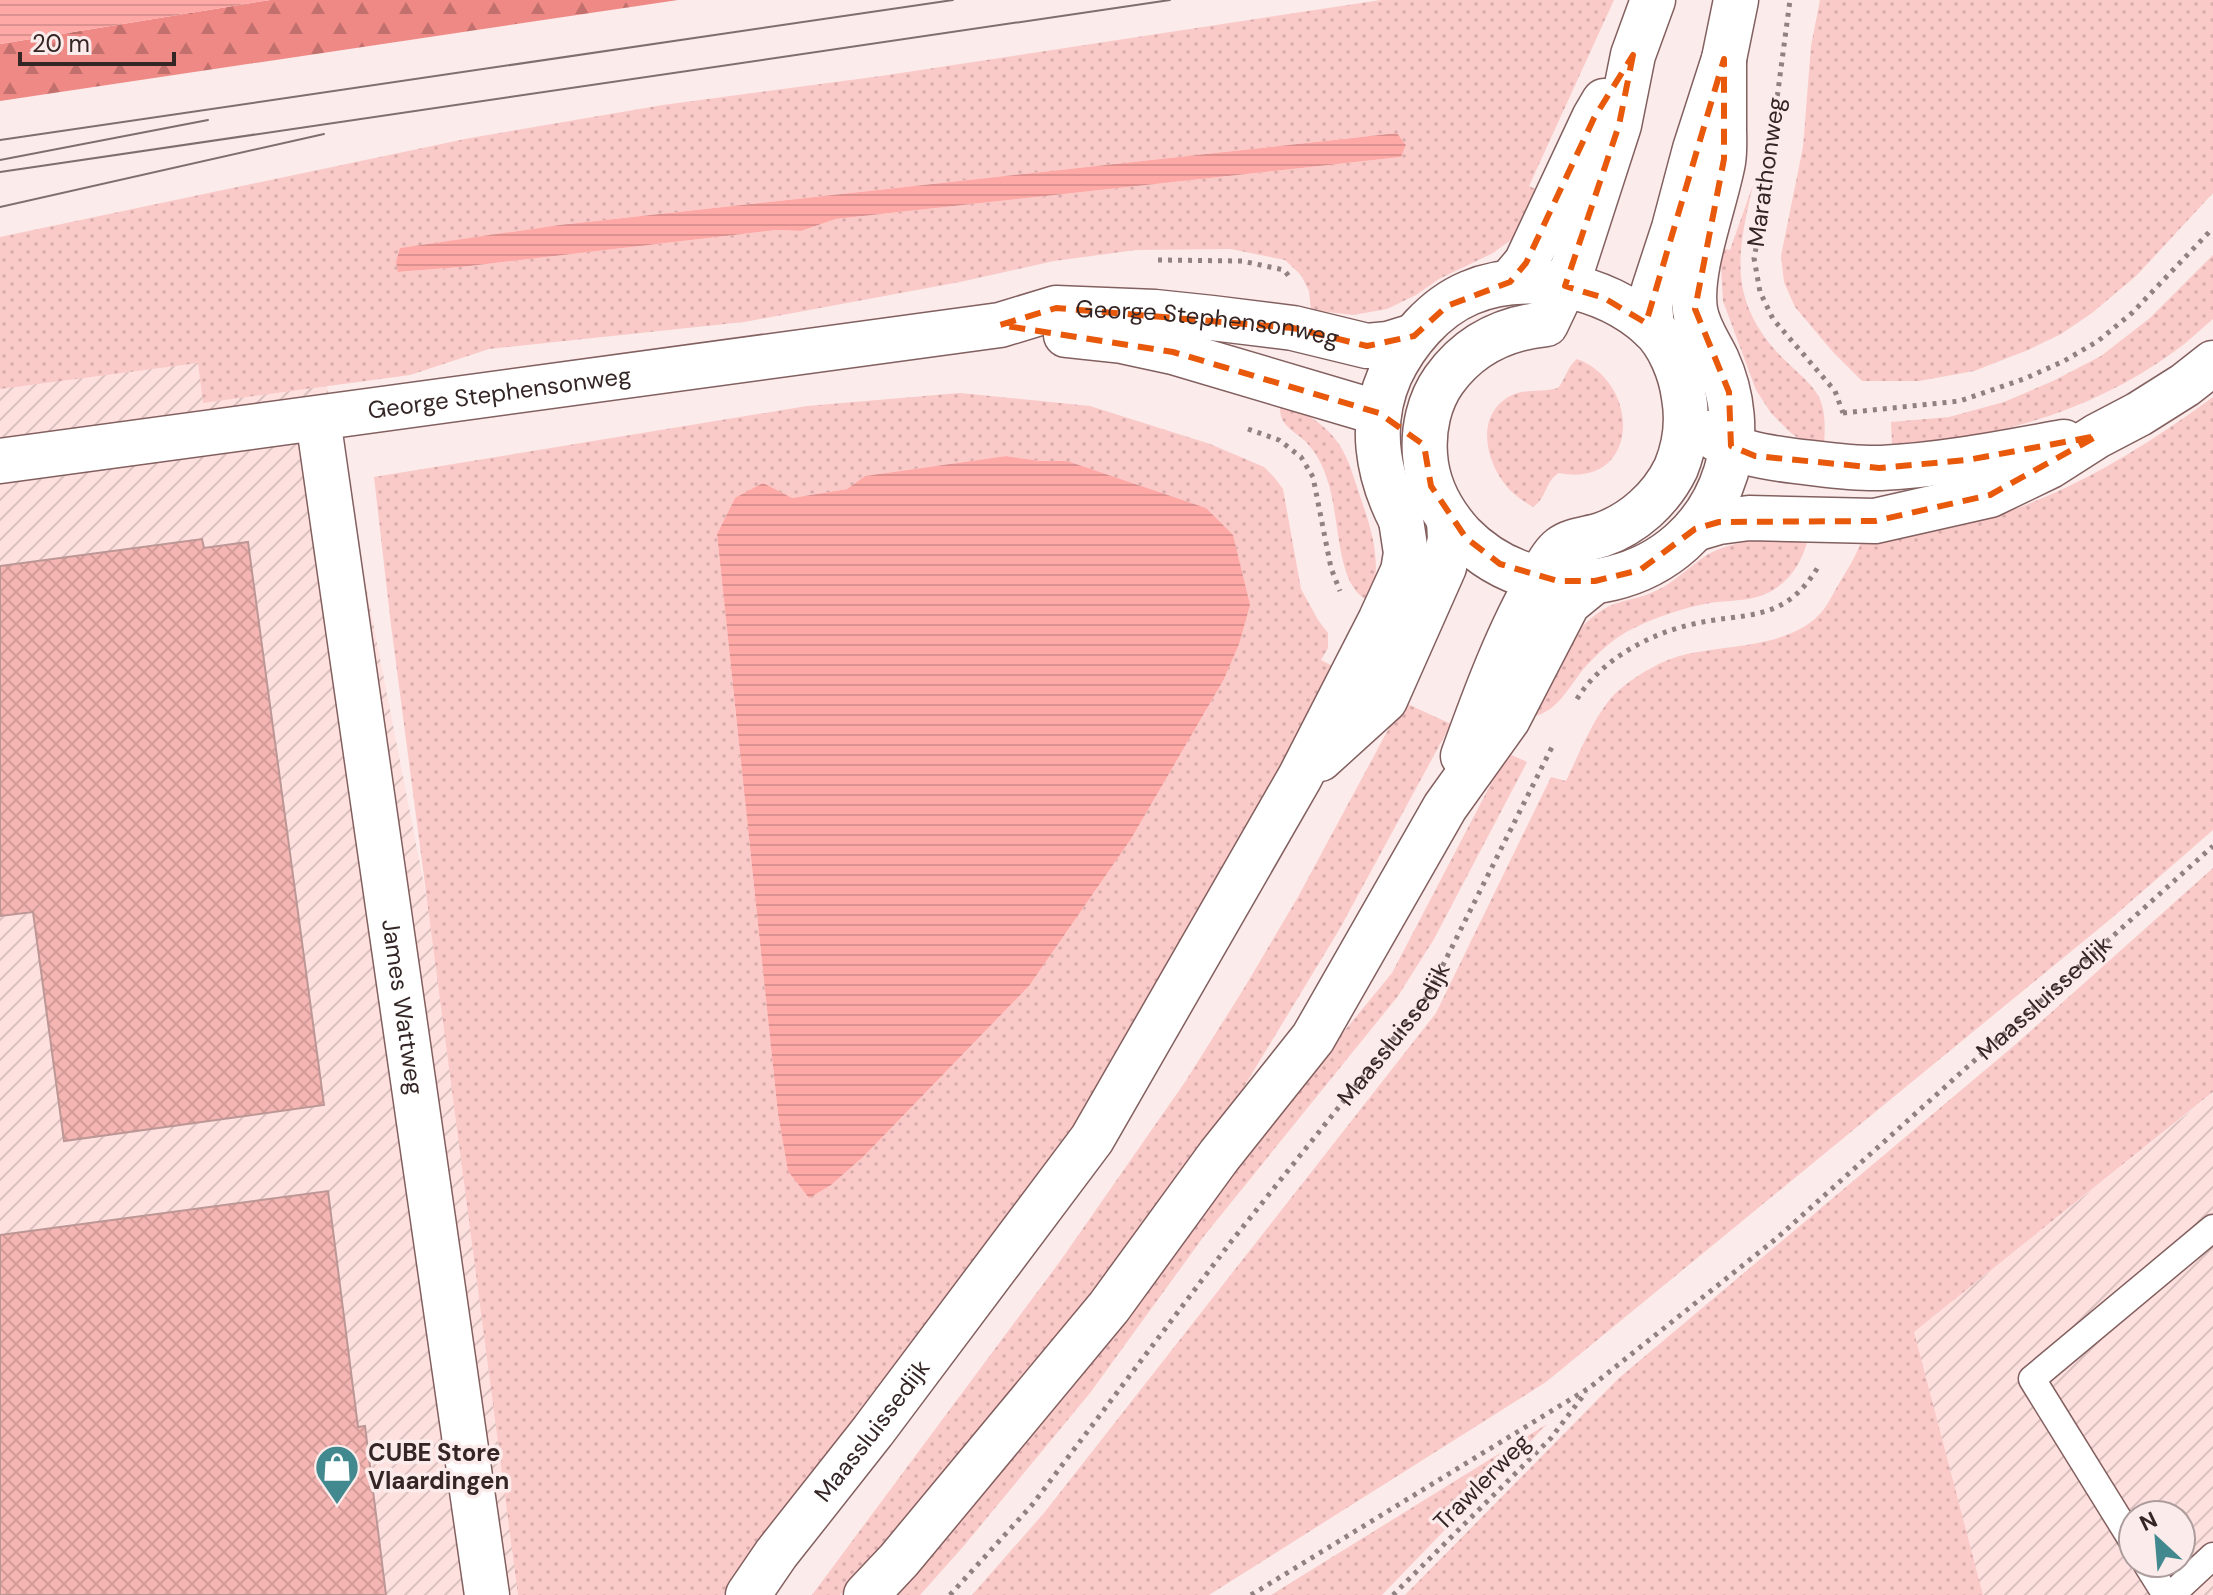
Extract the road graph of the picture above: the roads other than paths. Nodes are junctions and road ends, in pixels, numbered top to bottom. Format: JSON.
{"nodes":[{"id":1,"x":1653,"y":0,"type":"edge"},
{"id":2,"x":1736,"y":0,"type":"edge"},
{"id":3,"x":1633,"y":55,"type":"junction"},
{"id":4,"x":1724,"y":59,"type":"junction"},
{"id":5,"x":1510,"y":282,"type":"junction"},
{"id":6,"x":1565,"y":286,"type":"junction"},
{"id":7,"x":1000,"y":325,"type":"junction"},
{"id":8,"x":1652,"y":328,"type":"junction"},
{"id":9,"x":1414,"y":336,"type":"junction"},
{"id":10,"x":2213,"y":363,"type":"edge"},
{"id":11,"x":1686,"y":407,"type":"junction"},
{"id":12,"x":1379,"y":413,"type":"junction"},
{"id":13,"x":318,"y":419,"type":"junction"},
{"id":14,"x":2097,"y":436,"type":"junction"},
{"id":15,"x":1424,"y":445,"type":"junction"},
{"id":16,"x":1731,"y":446,"type":"junction"},
{"id":17,"x":0,"y":461,"type":"edge"},
{"id":18,"x":1449,"y":521,"type":"junction"},
{"id":19,"x":1695,"y":529,"type":"junction"},
{"id":20,"x":1540,"y":578,"type":"junction"},
{"id":21,"x":1595,"y":581,"type":"junction"},
{"id":22,"x":1300,"y":777,"type":"junction"},
{"id":23,"x":1445,"y":807,"type":"junction"},
{"id":24,"x":2213,"y":1228,"type":"edge"},
{"id":25,"x":2117,"y":1516,"type":"edge"},
{"id":26,"x":2213,"y":1556,"type":"edge"},
{"id":27,"x":487,"y":1595,"type":"edge"},
{"id":28,"x":748,"y":1595,"type":"edge"},
{"id":29,"x":866,"y":1595,"type":"edge"},
{"id":30,"x":2168,"y":1595,"type":"edge"}],
"edges":[{"from":1,"to":3,"type":"street"},
{"from":2,"to":4,"type":"street","name":"Marathonweg"},
{"from":3,"to":5,"type":"street"},
{"from":3,"to":6,"type":"street"},
{"from":4,"to":8,"type":"street","name":"Marathonweg"},
{"from":4,"to":16,"type":"street","name":"Marathonweg"},
{"from":5,"to":6,"type":"street"},
{"from":5,"to":9,"type":"street"},
{"from":6,"to":8,"type":"street"},
{"from":6,"to":15,"type":"street"},
{"from":7,"to":9,"type":"street","name":"George Stephensonweg"},
{"from":7,"to":12,"type":"street","name":"George Stephensonweg"},
{"from":7,"to":13,"type":"street","name":"George Stephensonweg"},
{"from":8,"to":11,"type":"street"},
{"from":9,"to":12,"type":"street","name":"Maassluissedijk"},
{"from":10,"to":14,"type":"street"},
{"from":11,"to":16,"type":"street"},
{"from":11,"to":20,"type":"street"},
{"from":12,"to":15,"type":"street","name":"George Stephensonweg"},
{"from":12,"to":22,"type":"street","name":"Maassluissedijk"},
{"from":13,"to":17,"type":"street","name":"George Stephensonweg"},
{"from":13,"to":27,"type":"street","name":"James Wattweg"},
{"from":14,"to":16,"type":"street"},
{"from":14,"to":19,"type":"street"},
{"from":15,"to":18,"type":"street"},
{"from":16,"to":19,"type":"street"},
{"from":18,"to":20,"type":"street"},
{"from":18,"to":22,"type":"street","name":"Maassluissedijk"},
{"from":19,"to":21,"type":"street"},
{"from":20,"to":21,"type":"street"},
{"from":20,"to":23,"type":"street"},
{"from":21,"to":23,"type":"street"},
{"from":22,"to":28,"type":"street","name":"Maassluissedijk"},
{"from":23,"to":29,"type":"street"},
{"from":24,"to":25,"type":"lane"},
{"from":26,"to":30,"type":"lane"}]}
